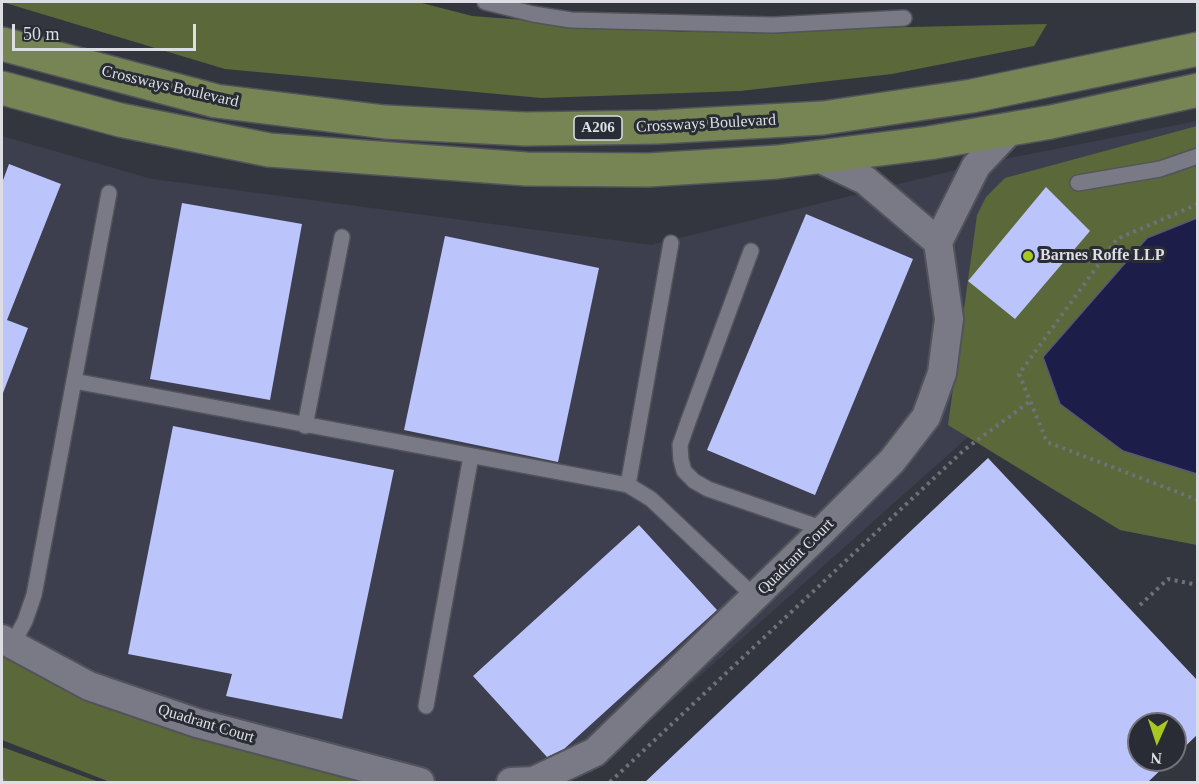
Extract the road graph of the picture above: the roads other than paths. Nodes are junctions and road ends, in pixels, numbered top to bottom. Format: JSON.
{"nodes":[{"id":1,"x":485,"y":2,"type":"edge"},
{"id":2,"x":904,"y":18,"type":"dead end"},
{"id":3,"x":2,"y":44,"type":"edge"},
{"id":4,"x":1197,"y":49,"type":"edge"},
{"id":5,"x":2,"y":88,"type":"edge"},
{"id":6,"x":1197,"y":90,"type":"edge"},
{"id":7,"x":1011,"y":129,"type":"junction"},
{"id":8,"x":1197,"y":156,"type":"edge"},
{"id":9,"x":817,"y":157,"type":"junction"},
{"id":10,"x":1078,"y":183,"type":"dead end"},
{"id":11,"x":110,"y":193,"type":"dead end"},
{"id":12,"x":342,"y":237,"type":"dead end"},
{"id":13,"x":938,"y":242,"type":"junction"},
{"id":14,"x":671,"y":243,"type":"dead end"},
{"id":15,"x":751,"y":251,"type":"dead end"},
{"id":16,"x":74,"y":381,"type":"junction"},
{"id":17,"x":305,"y":426,"type":"junction"},
{"id":18,"x":471,"y":456,"type":"junction"},
{"id":19,"x":628,"y":485,"type":"junction"},
{"id":20,"x":824,"y":529,"type":"junction"},
{"id":21,"x":756,"y":598,"type":"junction"},
{"id":22,"x":7,"y":642,"type":"edge"},
{"id":23,"x":426,"y":706,"type":"dead end"},
{"id":24,"x":420,"y":783,"type":"edge"},
{"id":25,"x":511,"y":783,"type":"edge"}],
"edges":[{"from":1,"to":2,"type":"lane"},
{"from":3,"to":4,"type":"main road","name":"Crossways Boulevard","number":"A206"},
{"from":5,"to":9,"type":"main road"},
{"from":6,"to":7,"type":"main road"},
{"from":7,"to":9,"type":"main road"},
{"from":7,"to":13,"type":"street"},
{"from":8,"to":10,"type":"lane"},
{"from":9,"to":13,"type":"street"},
{"from":11,"to":16,"type":"lane"},
{"from":12,"to":17,"type":"lane"},
{"from":13,"to":20,"type":"street","name":"Quadrant Court"},
{"from":14,"to":19,"type":"lane"},
{"from":15,"to":20,"type":"lane"},
{"from":16,"to":17,"type":"lane"},
{"from":16,"to":22,"type":"lane"},
{"from":17,"to":18,"type":"lane"},
{"from":18,"to":19,"type":"lane"},
{"from":18,"to":23,"type":"lane"},
{"from":19,"to":21,"type":"lane"},
{"from":20,"to":21,"type":"street","name":"Quadrant Court"},
{"from":21,"to":25,"type":"street","name":"Quadrant Court"},
{"from":22,"to":24,"type":"street","name":"Quadrant Court"}]}
